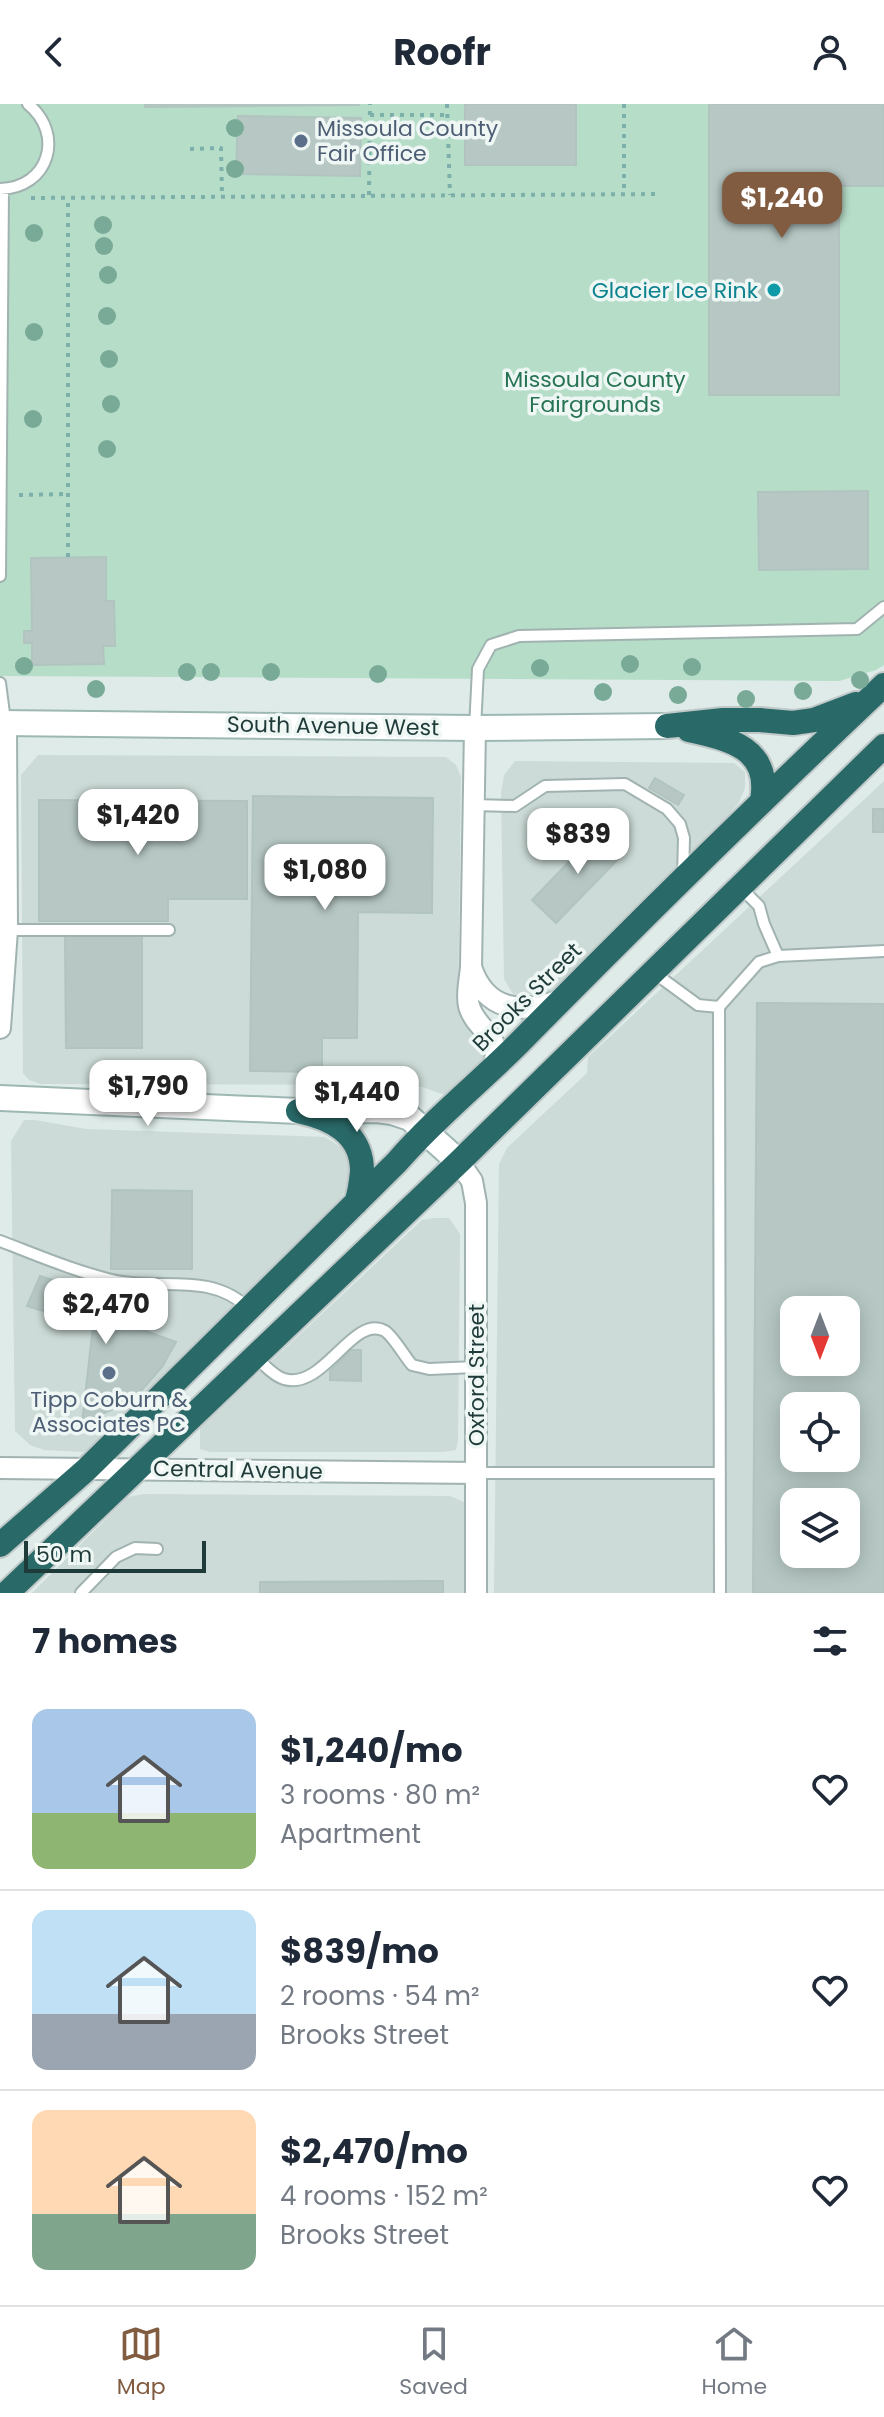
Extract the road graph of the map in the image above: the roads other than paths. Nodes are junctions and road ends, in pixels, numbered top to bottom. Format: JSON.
{"nodes":[{"id":1,"x":28,"y":104,"type":"edge"},
{"id":2,"x":2,"y":192,"type":"edge"},
{"id":3,"x":1,"y":495,"type":"edge"},
{"id":4,"x":0,"y":576,"type":"edge"},
{"id":5,"x":884,"y":607,"type":"edge"},
{"id":6,"x":0,"y":683,"type":"edge"},
{"id":7,"x":878,"y":691,"type":"edge"},
{"id":8,"x":3,"y":723,"type":"edge"},
{"id":9,"x":667,"y":726,"type":"junction"},
{"id":10,"x":475,"y":728,"type":"junction"},
{"id":11,"x":884,"y":746,"type":"edge"},
{"id":12,"x":762,"y":801,"type":"junction"},
{"id":13,"x":474,"y":805,"type":"junction"},
{"id":14,"x":683,"y":879,"type":"junction"},
{"id":15,"x":740,"y":887,"type":"junction"},
{"id":16,"x":4,"y":930,"type":"edge"},
{"id":17,"x":169,"y":930,"type":"dead end"},
{"id":18,"x":884,"y":951,"type":"edge"},
{"id":19,"x":778,"y":956,"type":"junction"},
{"id":20,"x":471,"y":967,"type":"junction"},
{"id":21,"x":653,"y":972,"type":"junction"},
{"id":22,"x":561,"y":1000,"type":"junction"},
{"id":23,"x":719,"y":1007,"type":"junction"},
{"id":24,"x":0,"y":1028,"type":"edge"},
{"id":25,"x":493,"y":1070,"type":"junction"},
{"id":26,"x":0,"y":1098,"type":"edge"},
{"id":27,"x":298,"y":1111,"type":"junction"},
{"id":28,"x":427,"y":1132,"type":"junction"},
{"id":29,"x":459,"y":1162,"type":"junction"},
{"id":30,"x":356,"y":1203,"type":"junction"},
{"id":31,"x":0,"y":1241,"type":"edge"},
{"id":32,"x":248,"y":1308,"type":"junction"},
{"id":33,"x":254,"y":1356,"type":"junction"},
{"id":34,"x":476,"y":1367,"type":"junction"},
{"id":35,"x":0,"y":1468,"type":"edge"},
{"id":36,"x":87,"y":1469,"type":"junction"},
{"id":37,"x":135,"y":1469,"type":"junction"},
{"id":38,"x":477,"y":1473,"type":"junction"},
{"id":39,"x":720,"y":1473,"type":"junction"},
{"id":40,"x":0,"y":1545,"type":"edge"},
{"id":41,"x":157,"y":1549,"type":"dead end"},
{"id":42,"x":7,"y":1593,"type":"edge"},
{"id":43,"x":81,"y":1593,"type":"edge"},
{"id":44,"x":476,"y":1593,"type":"edge"},
{"id":45,"x":720,"y":1593,"type":"edge"}],
"edges":[{"from":1,"to":2,"type":"lane"},
{"from":2,"to":3,"type":"lane"},
{"from":3,"to":4,"type":"lane"},
{"from":5,"to":10,"type":"lane"},
{"from":6,"to":8,"type":"lane"},
{"from":7,"to":9,"type":"highway"},
{"from":7,"to":12,"type":"highway","name":"Brooks Street"},
{"from":8,"to":10,"type":"street","name":"South Avenue West"},
{"from":8,"to":16,"type":"street"},
{"from":9,"to":10,"type":"street","name":"South Avenue West"},
{"from":9,"to":12,"type":"highway"},
{"from":10,"to":13,"type":"street"},
{"from":11,"to":15,"type":"highway"},
{"from":12,"to":14,"type":"highway","name":"Brooks Street"},
{"from":13,"to":14,"type":"lane"},
{"from":13,"to":20,"type":"street"},
{"from":14,"to":22,"type":"highway","name":"Brooks Street"},
{"from":15,"to":19,"type":"lane"},
{"from":15,"to":21,"type":"highway"},
{"from":16,"to":17,"type":"lane"},
{"from":16,"to":24,"type":"street"},
{"from":18,"to":19,"type":"lane"},
{"from":19,"to":23,"type":"lane"},
{"from":20,"to":22,"type":"street"},
{"from":20,"to":25,"type":"street"},
{"from":21,"to":23,"type":"lane"},
{"from":21,"to":29,"type":"highway"},
{"from":22,"to":25,"type":"highway","name":"Brooks Street"},
{"from":23,"to":39,"type":"lane"},
{"from":25,"to":28,"type":"highway","name":"Brooks Street"},
{"from":26,"to":27,"type":"street"},
{"from":27,"to":28,"type":"street"},
{"from":27,"to":30,"type":"highway"},
{"from":28,"to":29,"type":"street"},
{"from":28,"to":30,"type":"highway","name":"Brooks Street"},
{"from":29,"to":33,"type":"highway"},
{"from":29,"to":34,"type":"street","name":"Oxford Street"},
{"from":30,"to":32,"type":"highway","name":"Brooks Street"},
{"from":31,"to":32,"type":"lane"},
{"from":32,"to":36,"type":"highway","name":"Brooks Street"},
{"from":33,"to":34,"type":"lane"},
{"from":33,"to":37,"type":"highway"},
{"from":34,"to":38,"type":"street","name":"Oxford Street"},
{"from":35,"to":36,"type":"street","name":"Central Avenue"},
{"from":36,"to":37,"type":"street","name":"Central Avenue"},
{"from":36,"to":40,"type":"highway","name":"Brooks Street"},
{"from":37,"to":38,"type":"street","name":"Central Avenue"},
{"from":37,"to":42,"type":"highway"},
{"from":38,"to":39,"type":"lane"},
{"from":38,"to":44,"type":"street","name":"Oxford Street"},
{"from":39,"to":45,"type":"lane"},
{"from":41,"to":43,"type":"lane"}]}
